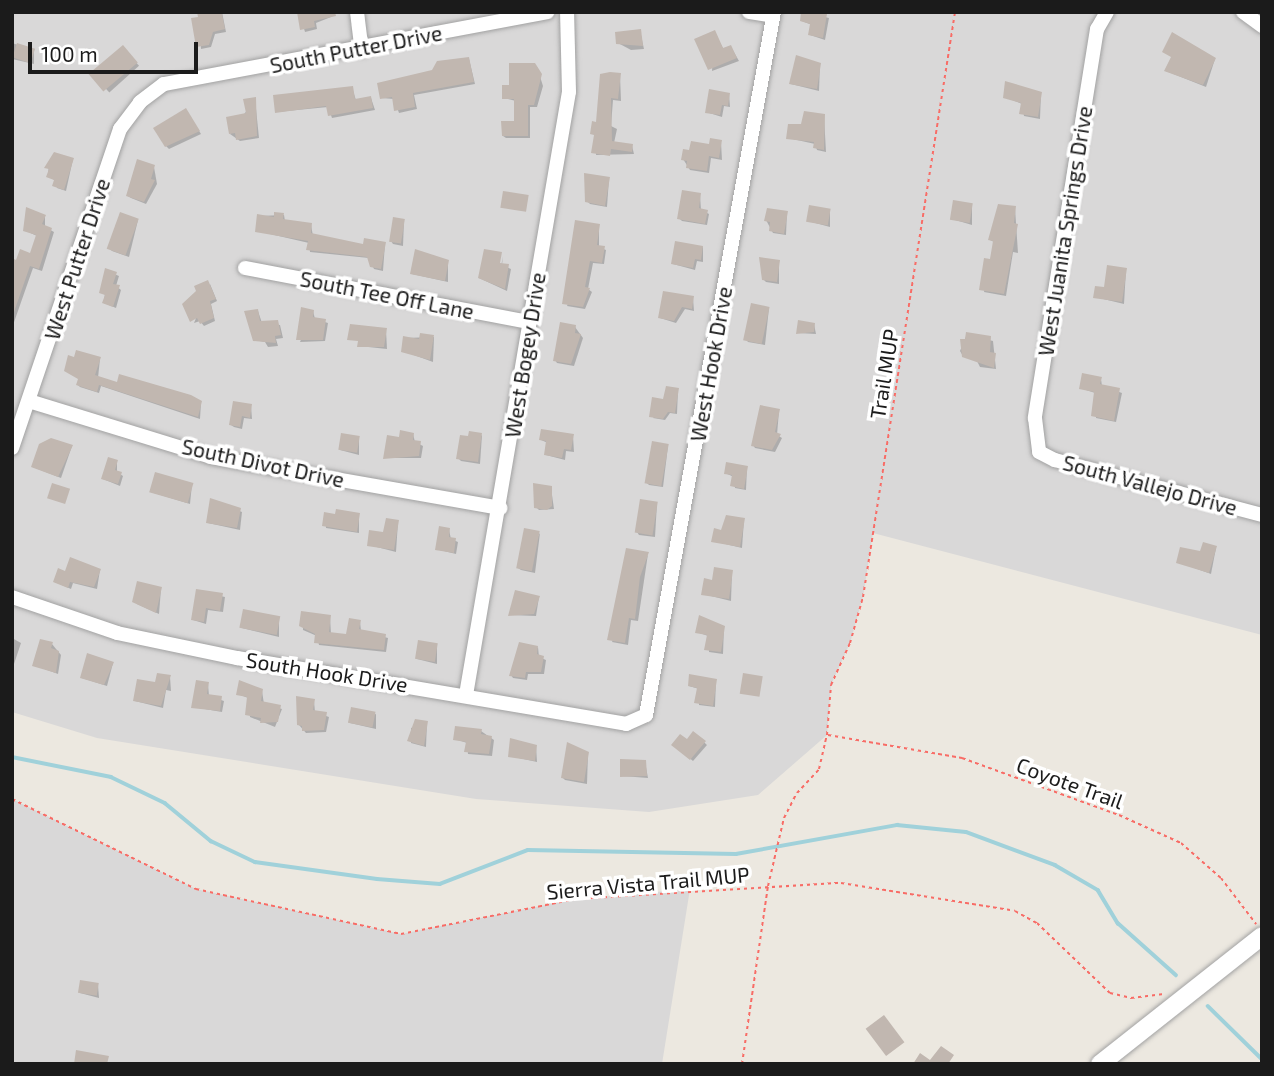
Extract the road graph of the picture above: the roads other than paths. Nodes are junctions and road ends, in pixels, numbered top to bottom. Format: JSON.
{"nodes":[{"id":1,"x":357,"y":12,"type":"edge"},
{"id":2,"x":547,"y":12,"type":"edge"},
{"id":3,"x":567,"y":12,"type":"edge"},
{"id":4,"x":749,"y":12,"type":"edge"},
{"id":5,"x":1107,"y":12,"type":"edge"},
{"id":6,"x":1243,"y":12,"type":"edge"},
{"id":7,"x":774,"y":14,"type":"edge"},
{"id":8,"x":1262,"y":26,"type":"edge"},
{"id":9,"x":362,"y":50,"type":"junction"},
{"id":10,"x":164,"y":84,"type":"joint"},
{"id":11,"x":245,"y":268,"type":"dead end"},
{"id":12,"x":529,"y":322,"type":"junction"},
{"id":13,"x":29,"y":401,"type":"junction"},
{"id":14,"x":12,"y":448,"type":"edge"},
{"id":15,"x":1039,"y":452,"type":"joint"},
{"id":16,"x":501,"y":508,"type":"junction"},
{"id":17,"x":1262,"y":515,"type":"edge"},
{"id":18,"x":12,"y":597,"type":"edge"},
{"id":19,"x":466,"y":695,"type":"junction"},
{"id":20,"x":646,"y":715,"type":"joint"},
{"id":21,"x":1257,"y":932,"type":"edge"},
{"id":22,"x":1105,"y":1062,"type":"edge"}],
"edges":[{"from":1,"to":9,"type":"street"},
{"from":2,"to":9,"type":"street","name":"South Putter Drive"},
{"from":3,"to":12,"type":"street","name":"West Bogey Drive"},
{"from":4,"to":7,"type":"street"},
{"from":5,"to":15,"type":"street","name":"West Juanita Springs Drive"},
{"from":6,"to":8,"type":"street"},
{"from":7,"to":20,"type":"street","name":"West Hook Drive"},
{"from":9,"to":10,"type":"street","name":"South Putter Drive"},
{"from":10,"to":13,"type":"street","name":"West Putter Drive"},
{"from":11,"to":12,"type":"street","name":"South Tee Off Lane"},
{"from":12,"to":16,"type":"street","name":"West Bogey Drive"},
{"from":13,"to":14,"type":"street","name":"West Putter Drive"},
{"from":13,"to":16,"type":"street","name":"South Divot Drive"},
{"from":15,"to":17,"type":"street","name":"South Vallejo Drive"},
{"from":16,"to":19,"type":"street","name":"West Bogey Drive"},
{"from":18,"to":19,"type":"street","name":"South Hook Drive"},
{"from":19,"to":20,"type":"street","name":"South Hook Drive"},
{"from":21,"to":22,"type":"street"}]}
